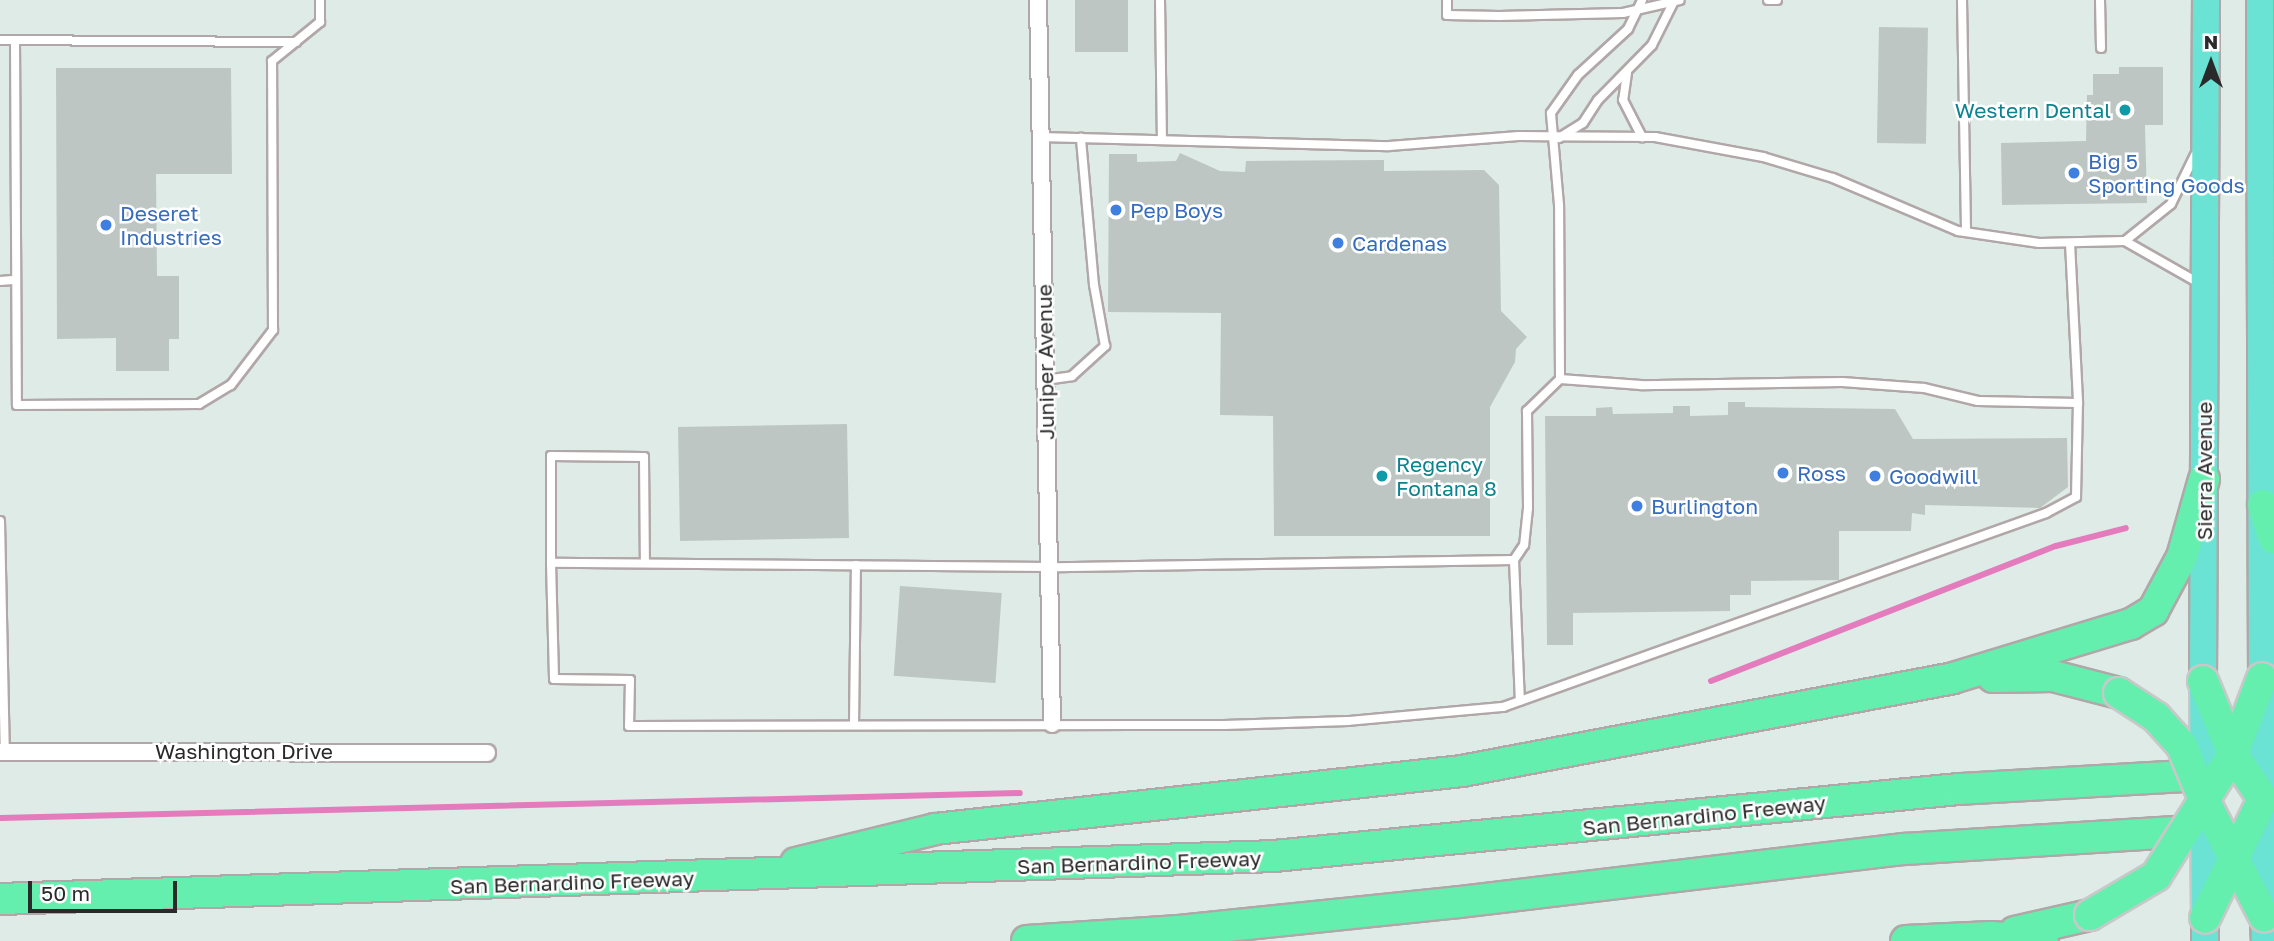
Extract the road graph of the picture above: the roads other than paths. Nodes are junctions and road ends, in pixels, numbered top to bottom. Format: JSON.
{"nodes":[{"id":1,"x":320,"y":0,"type":"edge"},
{"id":2,"x":1038,"y":0,"type":"edge"},
{"id":3,"x":1160,"y":0,"type":"edge"},
{"id":4,"x":1447,"y":0,"type":"edge"},
{"id":5,"x":1768,"y":0,"type":"edge"},
{"id":6,"x":1777,"y":0,"type":"edge"},
{"id":7,"x":1962,"y":0,"type":"edge"},
{"id":8,"x":2100,"y":0,"type":"edge"},
{"id":9,"x":2206,"y":0,"type":"edge"},
{"id":10,"x":1676,"y":1,"type":"edge"},
{"id":11,"x":1642,"y":5,"type":"edge"},
{"id":12,"x":2266,"y":19,"type":"edge"},
{"id":13,"x":0,"y":40,"type":"edge"},
{"id":14,"x":15,"y":40,"type":"junction"},
{"id":15,"x":296,"y":41,"type":"junction"},
{"id":16,"x":2101,"y":48,"type":"dead end"},
{"id":17,"x":1628,"y":72,"type":"junction"},
{"id":18,"x":2267,"y":105,"type":"edge"},
{"id":19,"x":2205,"y":129,"type":"junction"},
{"id":20,"x":1041,"y":137,"type":"junction"},
{"id":21,"x":1642,"y":137,"type":"junction"},
{"id":22,"x":1081,"y":138,"type":"junction"},
{"id":23,"x":1162,"y":139,"type":"junction"},
{"id":24,"x":1556,"y":140,"type":"junction"},
{"id":25,"x":2268,"y":230,"type":"edge"},
{"id":26,"x":1966,"y":232,"type":"junction"},
{"id":27,"x":2124,"y":241,"type":"junction"},
{"id":28,"x":2070,"y":243,"type":"junction"},
{"id":29,"x":2268,"y":276,"type":"edge"},
{"id":30,"x":13,"y":280,"type":"junction"},
{"id":31,"x":0,"y":281,"type":"edge"},
{"id":32,"x":2205,"y":286,"type":"junction"},
{"id":33,"x":1560,"y":379,"type":"junction"},
{"id":34,"x":1045,"y":380,"type":"junction"},
{"id":35,"x":2078,"y":402,"type":"junction"},
{"id":36,"x":2204,"y":480,"type":"junction"},
{"id":37,"x":2263,"y":505,"type":"junction"},
{"id":38,"x":0,"y":521,"type":"edge"},
{"id":39,"x":2274,"y":538,"type":"edge"},
{"id":40,"x":1514,"y":560,"type":"junction"},
{"id":41,"x":551,"y":563,"type":"junction"},
{"id":42,"x":645,"y":563,"type":"junction"},
{"id":43,"x":856,"y":565,"type":"junction"},
{"id":44,"x":1049,"y":566,"type":"junction"},
{"id":45,"x":1953,"y":678,"type":"junction"},
{"id":46,"x":2262,"y":678,"type":"junction"},
{"id":47,"x":2203,"y":681,"type":"junction"},
{"id":48,"x":1520,"y":701,"type":"junction"},
{"id":49,"x":1052,"y":724,"type":"junction"},
{"id":50,"x":854,"y":725,"type":"junction"},
{"id":51,"x":2,"y":752,"type":"edge"},
{"id":52,"x":487,"y":753,"type":"dead end"},
{"id":53,"x":2233,"y":754,"type":"junction"},
{"id":54,"x":2271,"y":792,"type":"edge"},
{"id":55,"x":2204,"y":800,"type":"junction"},
{"id":56,"x":2274,"y":828,"type":"edge"},
{"id":57,"x":2234,"y":855,"type":"junction"},
{"id":58,"x":734,"y":877,"type":"junction"},
{"id":59,"x":0,"y":899,"type":"edge"},
{"id":60,"x":2205,"y":929,"type":"edge"},
{"id":61,"x":2264,"y":929,"type":"edge"},
{"id":62,"x":1991,"y":937,"type":"junction"},
{"id":63,"x":1027,"y":941,"type":"edge"},
{"id":64,"x":1906,"y":941,"type":"edge"},
{"id":65,"x":2043,"y":941,"type":"edge"}],
"edges":[{"from":1,"to":15,"type":"lane"},
{"from":2,"to":20,"type":"street","name":"Juniper Avenue"},
{"from":3,"to":23,"type":"lane"},
{"from":4,"to":11,"type":"lane"},
{"from":5,"to":6,"type":"lane"},
{"from":7,"to":26,"type":"lane"},
{"from":8,"to":16,"type":"lane"},
{"from":9,"to":19,"type":"main road","name":"Sierra Avenue"},
{"from":10,"to":11,"type":"lane"},
{"from":10,"to":17,"type":"lane"},
{"from":11,"to":24,"type":"lane"},
{"from":12,"to":18,"type":"main road"},
{"from":13,"to":14,"type":"lane"},
{"from":14,"to":15,"type":"lane"},
{"from":14,"to":30,"type":"lane"},
{"from":15,"to":30,"type":"lane"},
{"from":17,"to":21,"type":"lane"},
{"from":17,"to":24,"type":"lane"},
{"from":18,"to":25,"type":"main road"},
{"from":19,"to":27,"type":"lane"},
{"from":19,"to":32,"type":"main road","name":"Sierra Avenue"},
{"from":20,"to":22,"type":"lane"},
{"from":20,"to":34,"type":"street","name":"Juniper Avenue"},
{"from":21,"to":24,"type":"lane"},
{"from":21,"to":26,"type":"lane"},
{"from":22,"to":23,"type":"lane"},
{"from":22,"to":34,"type":"lane"},
{"from":23,"to":24,"type":"lane"},
{"from":24,"to":33,"type":"lane"},
{"from":25,"to":29,"type":"main road"},
{"from":26,"to":28,"type":"lane"},
{"from":27,"to":28,"type":"lane"},
{"from":27,"to":32,"type":"lane"},
{"from":28,"to":35,"type":"lane"},
{"from":29,"to":37,"type":"main road"},
{"from":30,"to":31,"type":"lane"},
{"from":32,"to":36,"type":"main road","name":"Sierra Avenue"},
{"from":33,"to":35,"type":"lane"},
{"from":33,"to":40,"type":"lane"},
{"from":34,"to":44,"type":"street","name":"Juniper Avenue"},
{"from":35,"to":48,"type":"lane"},
{"from":36,"to":45,"type":"highway"},
{"from":36,"to":47,"type":"main road","name":"Sierra Avenue"},
{"from":37,"to":39,"type":"highway"},
{"from":37,"to":46,"type":"main road"},
{"from":38,"to":51,"type":"lane"},
{"from":40,"to":44,"type":"lane"},
{"from":40,"to":48,"type":"lane"},
{"from":41,"to":42,"type":"lane"},
{"from":41,"to":42,"type":"lane"},
{"from":41,"to":50,"type":"lane"},
{"from":42,"to":43,"type":"lane"},
{"from":43,"to":44,"type":"lane"},
{"from":43,"to":50,"type":"lane"},
{"from":44,"to":49,"type":"street","name":"Juniper Avenue"},
{"from":45,"to":55,"type":"highway","bridge":true},
{"from":45,"to":58,"type":"highway"},
{"from":46,"to":53,"type":"highway","bridge":true},
{"from":46,"to":54,"type":"main road","bridge":true},
{"from":47,"to":53,"type":"highway","bridge":true},
{"from":47,"to":55,"type":"main road","name":"Sierra Avenue","bridge":true},
{"from":48,"to":49,"type":"lane"},
{"from":49,"to":50,"type":"lane"},
{"from":51,"to":52,"type":"street","name":"Washington Drive"},
{"from":53,"to":54,"type":"highway","bridge":true},
{"from":53,"to":55,"type":"highway","bridge":true},
{"from":54,"to":57,"type":"highway","bridge":true},
{"from":54,"to":58,"type":"highway","name":"San Bernardino Freeway"},
{"from":54,"to":61,"type":"main road","bridge":true},
{"from":55,"to":57,"type":"highway","bridge":true},
{"from":55,"to":60,"type":"main road","name":"Sierra Avenue","bridge":true},
{"from":55,"to":62,"type":"highway","bridge":true},
{"from":56,"to":63,"type":"highway"},
{"from":57,"to":60,"type":"highway","bridge":true},
{"from":57,"to":61,"type":"highway","bridge":true},
{"from":58,"to":59,"type":"highway","name":"San Bernardino Freeway"},
{"from":62,"to":64,"type":"highway"},
{"from":62,"to":65,"type":"highway"}]}
